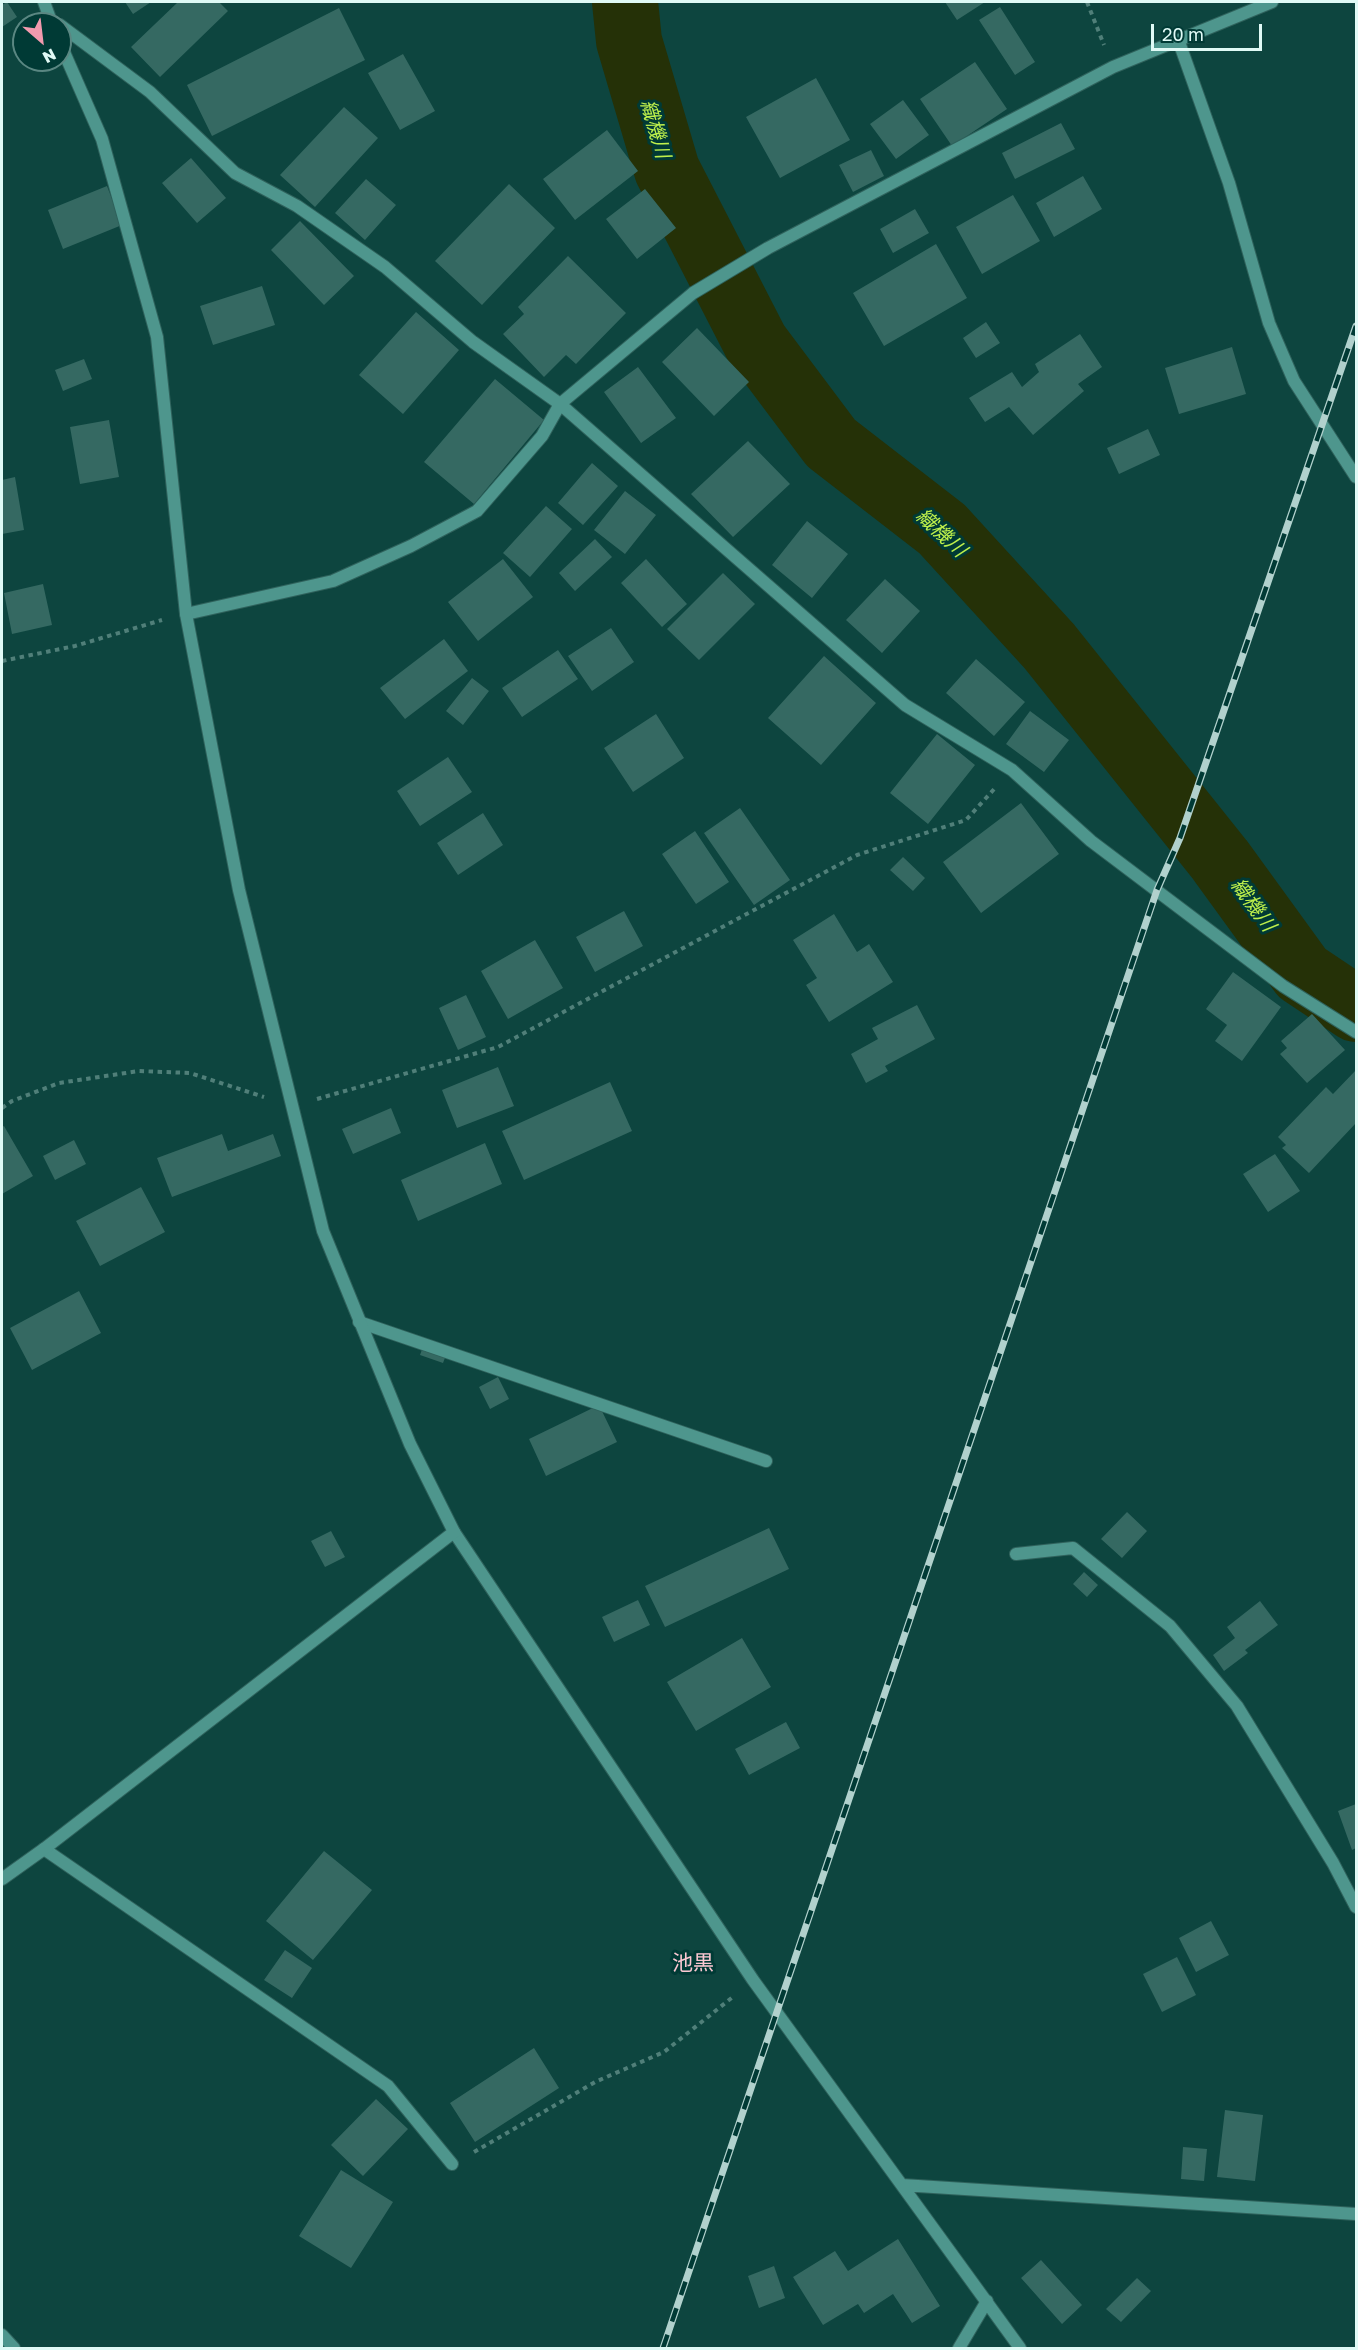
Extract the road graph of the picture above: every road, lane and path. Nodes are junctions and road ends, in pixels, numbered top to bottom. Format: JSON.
{"nodes":[{"id":1,"x":1087,"y":2,"type":"edge"},
{"id":2,"x":1272,"y":2,"type":"edge"},
{"id":3,"x":72,"y":35,"type":"edge"},
{"id":4,"x":1179,"y":42,"type":"junction"},
{"id":5,"x":1113,"y":67,"type":"junction"},
{"id":6,"x":72,"y":70,"type":"edge"},
{"id":7,"x":560,"y":404,"type":"junction"},
{"id":8,"x":1356,"y":477,"type":"edge"},
{"id":9,"x":186,"y":614,"type":"junction"},
{"id":10,"x":2,"y":661,"type":"edge"},
{"id":11,"x":1011,"y":770,"type":"junction"},
{"id":12,"x":1356,"y":1032,"type":"edge"},
{"id":13,"x":291,"y":1106,"type":"junction"},
{"id":14,"x":2,"y":1108,"type":"edge"},
{"id":15,"x":359,"y":1322,"type":"junction"},
{"id":16,"x":766,"y":1461,"type":"dead end"},
{"id":17,"x":454,"y":1532,"type":"junction"},
{"id":18,"x":1016,"y":1554,"type":"dead end"},
{"id":19,"x":44,"y":1849,"type":"junction"},
{"id":20,"x":2,"y":1879,"type":"edge"},
{"id":21,"x":1356,"y":1907,"type":"edge"},
{"id":22,"x":753,"y":1980,"type":"junction"},
{"id":23,"x":452,"y":2164,"type":"joint"},
{"id":24,"x":902,"y":2185,"type":"junction"},
{"id":25,"x":1356,"y":2214,"type":"edge"},
{"id":26,"x":987,"y":2301,"type":"junction"},
{"id":27,"x":2,"y":2335,"type":"edge"},
{"id":28,"x":14,"y":2349,"type":"edge"},
{"id":29,"x":959,"y":2349,"type":"edge"},
{"id":30,"x":1020,"y":2349,"type":"edge"}],
"edges":[{"from":1,"to":5,"type":"path"},
{"from":2,"to":4,"type":"street"},
{"from":3,"to":7,"type":"street"},
{"from":4,"to":5,"type":"street"},
{"from":4,"to":8,"type":"street"},
{"from":5,"to":7,"type":"street"},
{"from":6,"to":9,"type":"street"},
{"from":7,"to":9,"type":"street"},
{"from":7,"to":11,"type":"street"},
{"from":9,"to":10,"type":"path"},
{"from":9,"to":13,"type":"street"},
{"from":11,"to":12,"type":"street"},
{"from":11,"to":13,"type":"path"},
{"from":13,"to":14,"type":"path"},
{"from":13,"to":15,"type":"street"},
{"from":15,"to":16,"type":"street"},
{"from":15,"to":17,"type":"street"},
{"from":17,"to":19,"type":"street"},
{"from":17,"to":22,"type":"street"},
{"from":18,"to":21,"type":"street"},
{"from":19,"to":20,"type":"street"},
{"from":19,"to":23,"type":"street"},
{"from":22,"to":23,"type":"path"},
{"from":22,"to":24,"type":"street"},
{"from":24,"to":25,"type":"street"},
{"from":24,"to":26,"type":"street"},
{"from":26,"to":29,"type":"street"},
{"from":26,"to":30,"type":"street"},
{"from":27,"to":28,"type":"street"}]}
